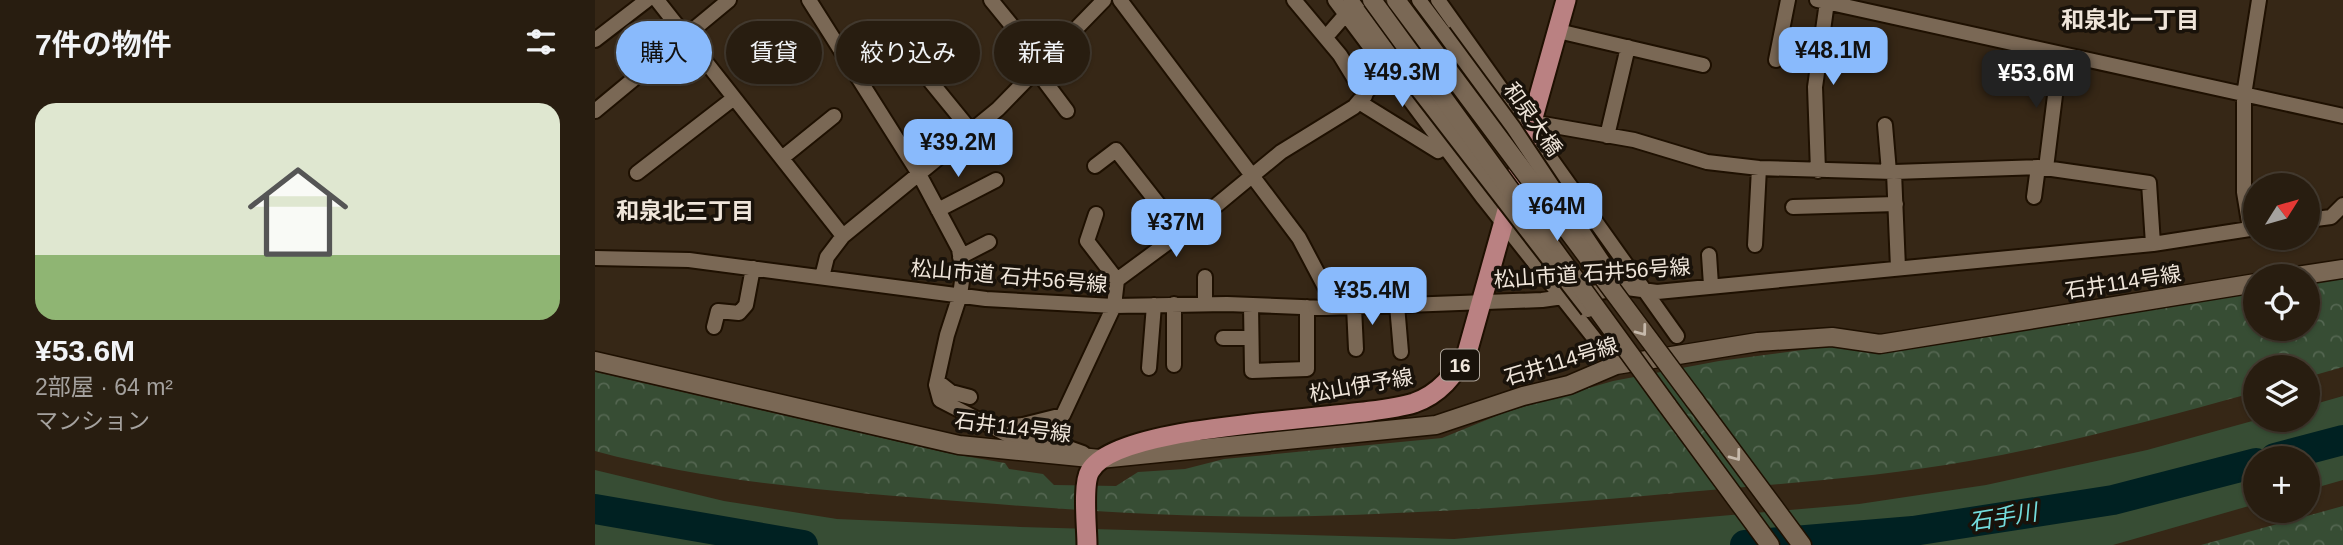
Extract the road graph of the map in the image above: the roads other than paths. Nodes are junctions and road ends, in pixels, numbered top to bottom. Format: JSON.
{"nodes":[{"id":1,"x":647,"y":0,"type":"edge"},
{"id":2,"x":657,"y":0,"type":"edge"},
{"id":3,"x":729,"y":0,"type":"edge"},
{"id":4,"x":809,"y":0,"type":"edge"},
{"id":5,"x":991,"y":0,"type":"edge"},
{"id":6,"x":1104,"y":0,"type":"edge"},
{"id":7,"x":1120,"y":0,"type":"edge"},
{"id":8,"x":1294,"y":0,"type":"edge"},
{"id":9,"x":1335,"y":0,"type":"edge"},
{"id":10,"x":1372,"y":0,"type":"edge"},
{"id":11,"x":1396,"y":0,"type":"edge"},
{"id":12,"x":1419,"y":0,"type":"edge"},
{"id":13,"x":1439,"y":0,"type":"edge"},
{"id":14,"x":1566,"y":0,"type":"edge"},
{"id":15,"x":1788,"y":0,"type":"edge"},
{"id":16,"x":2259,"y":0,"type":"edge"},
{"id":17,"x":1822,"y":1,"type":"edge"},
{"id":18,"x":1348,"y":7,"type":"edge"},
{"id":19,"x":673,"y":21,"type":"edge"},
{"id":20,"x":705,"y":21,"type":"edge"},
{"id":21,"x":1006,"y":21,"type":"edge"},
{"id":22,"x":1084,"y":21,"type":"edge"},
{"id":23,"x":1558,"y":31,"type":"junction"},
{"id":24,"x":1326,"y":37,"type":"junction"},
{"id":25,"x":1466,"y":37,"type":"junction"},
{"id":26,"x":595,"y":40,"type":"edge"},
{"id":27,"x":1627,"y":47,"type":"junction"},
{"id":28,"x":2060,"y":55,"type":"junction"},
{"id":29,"x":1776,"y":60,"type":"dead end"},
{"id":30,"x":1703,"y":65,"type":"dead end"},
{"id":31,"x":1392,"y":66,"type":"junction"},
{"id":32,"x":712,"y":70,"type":"edge"},
{"id":33,"x":629,"y":84,"type":"edge"},
{"id":34,"x":933,"y":84,"type":"edge"},
{"id":35,"x":1022,"y":84,"type":"edge"},
{"id":36,"x":1050,"y":84,"type":"edge"},
{"id":37,"x":1399,"y":87,"type":"junction"},
{"id":38,"x":2243,"y":95,"type":"junction"},
{"id":39,"x":734,"y":98,"type":"junction"},
{"id":40,"x":1362,"y":99,"type":"junction"},
{"id":41,"x":595,"y":111,"type":"edge"},
{"id":42,"x":1067,"y":111,"type":"dead end"},
{"id":43,"x":834,"y":116,"type":"dead end"},
{"id":44,"x":2343,"y":116,"type":"edge"},
{"id":45,"x":1530,"y":125,"type":"junction"},
{"id":46,"x":1885,"y":125,"type":"dead end"},
{"id":47,"x":971,"y":131,"type":"junction"},
{"id":48,"x":1607,"y":136,"type":"junction"},
{"id":49,"x":1444,"y":146,"type":"junction"},
{"id":50,"x":782,"y":158,"type":"junction"},
{"id":51,"x":1095,"y":166,"type":"dead end"},
{"id":52,"x":1759,"y":168,"type":"junction"},
{"id":53,"x":2042,"y":168,"type":"junction"},
{"id":54,"x":1818,"y":171,"type":"junction"},
{"id":55,"x":1892,"y":172,"type":"junction"},
{"id":56,"x":637,"y":173,"type":"dead end"},
{"id":57,"x":1252,"y":173,"type":"junction"},
{"id":58,"x":2244,"y":173,"type":"edge"},
{"id":59,"x":919,"y":174,"type":"junction"},
{"id":60,"x":996,"y":180,"type":"dead end"},
{"id":61,"x":2034,"y":197,"type":"dead end"},
{"id":62,"x":1896,"y":204,"type":"junction"},
{"id":63,"x":2343,"y":205,"type":"edge"},
{"id":64,"x":1793,"y":207,"type":"dead end"},
{"id":65,"x":938,"y":210,"type":"junction"},
{"id":66,"x":1096,"y":214,"type":"dead end"},
{"id":67,"x":2337,"y":217,"type":"edge"},
{"id":68,"x":1502,"y":220,"type":"junction"},
{"id":69,"x":2243,"y":230,"type":"edge"},
{"id":70,"x":1181,"y":233,"type":"junction"},
{"id":71,"x":843,"y":236,"type":"junction"},
{"id":72,"x":989,"y":242,"type":"dead end"},
{"id":73,"x":2153,"y":244,"type":"junction"},
{"id":74,"x":1755,"y":245,"type":"dead end"},
{"id":75,"x":1709,"y":255,"type":"dead end"},
{"id":76,"x":960,"y":257,"type":"junction"},
{"id":77,"x":595,"y":258,"type":"edge"},
{"id":78,"x":753,"y":268,"type":"junction"},
{"id":79,"x":1898,"y":268,"type":"junction"},
{"id":80,"x":2343,"y":269,"type":"edge"},
{"id":81,"x":2320,"y":272,"type":"edge"},
{"id":82,"x":823,"y":276,"type":"junction"},
{"id":83,"x":1205,"y":277,"type":"dead end"},
{"id":84,"x":1117,"y":280,"type":"junction"},
{"id":85,"x":1711,"y":285,"type":"junction"},
{"id":86,"x":2243,"y":285,"type":"edge"},
{"id":87,"x":1647,"y":293,"type":"junction"},
{"id":88,"x":960,"y":295,"type":"junction"},
{"id":89,"x":1562,"y":296,"type":"junction"},
{"id":90,"x":1482,"y":301,"type":"junction"},
{"id":91,"x":1174,"y":304,"type":"junction"},
{"id":92,"x":1205,"y":304,"type":"junction"},
{"id":93,"x":1154,"y":305,"type":"junction"},
{"id":94,"x":1251,"y":305,"type":"junction"},
{"id":95,"x":1397,"y":305,"type":"junction"},
{"id":96,"x":1114,"y":306,"type":"junction"},
{"id":97,"x":1624,"y":306,"type":"junction"},
{"id":98,"x":1307,"y":307,"type":"junction"},
{"id":99,"x":1354,"y":307,"type":"junction"},
{"id":100,"x":1326,"y":308,"type":"junction"},
{"id":101,"x":714,"y":327,"type":"dead end"},
{"id":102,"x":1677,"y":336,"type":"dead end"},
{"id":103,"x":1223,"y":338,"type":"dead end"},
{"id":104,"x":1251,"y":338,"type":"junction"},
{"id":105,"x":1623,"y":346,"type":"junction"},
{"id":106,"x":1602,"y":348,"type":"dead end"},
{"id":107,"x":1356,"y":349,"type":"dead end"},
{"id":108,"x":1401,"y":352,"type":"dead end"},
{"id":109,"x":595,"y":361,"type":"edge"},
{"id":110,"x":1174,"y":365,"type":"dead end"},
{"id":111,"x":1149,"y":368,"type":"dead end"},
{"id":112,"x":937,"y":381,"type":"junction"},
{"id":113,"x":970,"y":397,"type":"dead end"},
{"id":114,"x":994,"y":429,"type":"junction"},
{"id":115,"x":1100,"y":459,"type":"junction"},
{"id":116,"x":1087,"y":545,"type":"edge"},
{"id":117,"x":1770,"y":545,"type":"edge"},
{"id":118,"x":1802,"y":545,"type":"edge"}],
"edges":[{"from":1,"to":26,"type":"street"},
{"from":2,"to":19,"type":"street"},
{"from":3,"to":20,"type":"street"},
{"from":4,"to":59,"type":"street"},
{"from":5,"to":21,"type":"street"},
{"from":6,"to":22,"type":"street"},
{"from":7,"to":57,"type":"street"},
{"from":8,"to":24,"type":"street"},
{"from":9,"to":18,"type":"street"},
{"from":10,"to":105,"type":"street","bridge":true},
{"from":11,"to":97,"type":"street","name":"和泉大橋","bridge":true},
{"from":12,"to":97,"type":"street","name":"和泉大橋","bridge":true},
{"from":13,"to":25,"type":"street"},
{"from":14,"to":23,"type":"main road","name":"松山伊予線","number":"16"},
{"from":15,"to":29,"type":"street"},
{"from":16,"to":38,"type":"street"},
{"from":17,"to":28,"type":"street"},
{"from":17,"to":54,"type":"street"},
{"from":18,"to":24,"type":"street"},
{"from":18,"to":31,"type":"street"},
{"from":23,"to":27,"type":"street"},
{"from":23,"to":45,"type":"main road","name":"松山伊予線","number":"16"},
{"from":24,"to":40,"type":"street"},
{"from":25,"to":37,"type":"street"},
{"from":25,"to":45,"type":"street"},
{"from":27,"to":30,"type":"street"},
{"from":27,"to":48,"type":"street"},
{"from":28,"to":38,"type":"street"},
{"from":28,"to":53,"type":"street"},
{"from":31,"to":37,"type":"street"},
{"from":31,"to":40,"type":"street"},
{"from":31,"to":105,"type":"street","bridge":true},
{"from":32,"to":39,"type":"street"},
{"from":33,"to":41,"type":"street"},
{"from":34,"to":47,"type":"street"},
{"from":35,"to":47,"type":"street"},
{"from":36,"to":42,"type":"street"},
{"from":37,"to":49,"type":"street"},
{"from":38,"to":44,"type":"street"},
{"from":38,"to":58,"type":"street"},
{"from":39,"to":50,"type":"street"},
{"from":39,"to":56,"type":"street"},
{"from":40,"to":49,"type":"street"},
{"from":40,"to":57,"type":"street"},
{"from":43,"to":50,"type":"street"},
{"from":45,"to":48,"type":"street"},
{"from":45,"to":68,"type":"main road","name":"松山伊予線","number":"16"},
{"from":45,"to":87,"type":"street"},
{"from":46,"to":55,"type":"street"},
{"from":47,"to":59,"type":"street"},
{"from":48,"to":52,"type":"street"},
{"from":49,"to":68,"type":"street"},
{"from":50,"to":71,"type":"street"},
{"from":51,"to":70,"type":"street"},
{"from":52,"to":54,"type":"street"},
{"from":52,"to":74,"type":"street"},
{"from":53,"to":55,"type":"street"},
{"from":53,"to":61,"type":"street"},
{"from":53,"to":73,"type":"street"},
{"from":54,"to":55,"type":"street"},
{"from":55,"to":62,"type":"street"},
{"from":57,"to":70,"type":"street"},
{"from":57,"to":100,"type":"street"},
{"from":59,"to":65,"type":"street"},
{"from":59,"to":71,"type":"street"},
{"from":60,"to":65,"type":"street"},
{"from":62,"to":64,"type":"street"},
{"from":62,"to":79,"type":"street"},
{"from":63,"to":67,"type":"street"},
{"from":65,"to":76,"type":"street"},
{"from":66,"to":84,"type":"street"},
{"from":68,"to":89,"type":"street"},
{"from":68,"to":90,"type":"main road","name":"松山伊予線","number":"16"},
{"from":69,"to":73,"type":"street","name":"松山市道 石井56号線"},
{"from":70,"to":84,"type":"street"},
{"from":71,"to":82,"type":"street"},
{"from":72,"to":76,"type":"street"},
{"from":73,"to":79,"type":"street","name":"松山市道 石井56号線"},
{"from":75,"to":85,"type":"street"},
{"from":76,"to":88,"type":"street"},
{"from":77,"to":78,"type":"street","name":"松山市道 石井56号線"},
{"from":78,"to":82,"type":"street","name":"松山市道 石井56号線"},
{"from":78,"to":101,"type":"street"},
{"from":79,"to":85,"type":"street","name":"松山市道 石井56号線"},
{"from":80,"to":81,"type":"street"},
{"from":82,"to":88,"type":"street","name":"松山市道 石井56号線"},
{"from":83,"to":92,"type":"street"},
{"from":84,"to":96,"type":"street"},
{"from":85,"to":87,"type":"street","name":"松山市道 石井56号線"},
{"from":86,"to":115,"type":"street","name":"石井114号線"},
{"from":87,"to":89,"type":"street","name":"松山市道 石井56号線"},
{"from":87,"to":102,"type":"street"},
{"from":88,"to":96,"type":"street","name":"松山市道 石井56号線"},
{"from":88,"to":112,"type":"street"},
{"from":89,"to":90,"type":"street","name":"松山市道 石井56号線"},
{"from":89,"to":106,"type":"street"},
{"from":90,"to":95,"type":"street","name":"松山市道 石井56号線"},
{"from":90,"to":115,"type":"main road","name":"松山伊予線","number":"16"},
{"from":91,"to":92,"type":"street","name":"松山市道 石井56号線"},
{"from":91,"to":93,"type":"street","name":"松山市道 石井56号線"},
{"from":91,"to":110,"type":"street"},
{"from":92,"to":94,"type":"street","name":"松山市道 石井56号線"},
{"from":93,"to":96,"type":"street","name":"松山市道 石井56号線"},
{"from":93,"to":111,"type":"street"},
{"from":94,"to":98,"type":"street","name":"松山市道 石井56号線"},
{"from":94,"to":104,"type":"street"},
{"from":95,"to":99,"type":"street","name":"松山市道 石井56号線"},
{"from":95,"to":108,"type":"street"},
{"from":96,"to":114,"type":"street"},
{"from":97,"to":118,"type":"street","name":"和泉大橋","one_way":true,"bridge":true},
{"from":98,"to":100,"type":"street","name":"松山市道 石井56号線"},
{"from":98,"to":104,"type":"street"},
{"from":99,"to":100,"type":"street","name":"松山市道 石井56号線"},
{"from":99,"to":107,"type":"street"},
{"from":103,"to":104,"type":"street"},
{"from":105,"to":117,"type":"street","bridge":true},
{"from":109,"to":115,"type":"street","name":"石井114号線"},
{"from":112,"to":113,"type":"street"},
{"from":112,"to":114,"type":"street"},
{"from":114,"to":115,"type":"street"},
{"from":115,"to":116,"type":"main road"}]}
